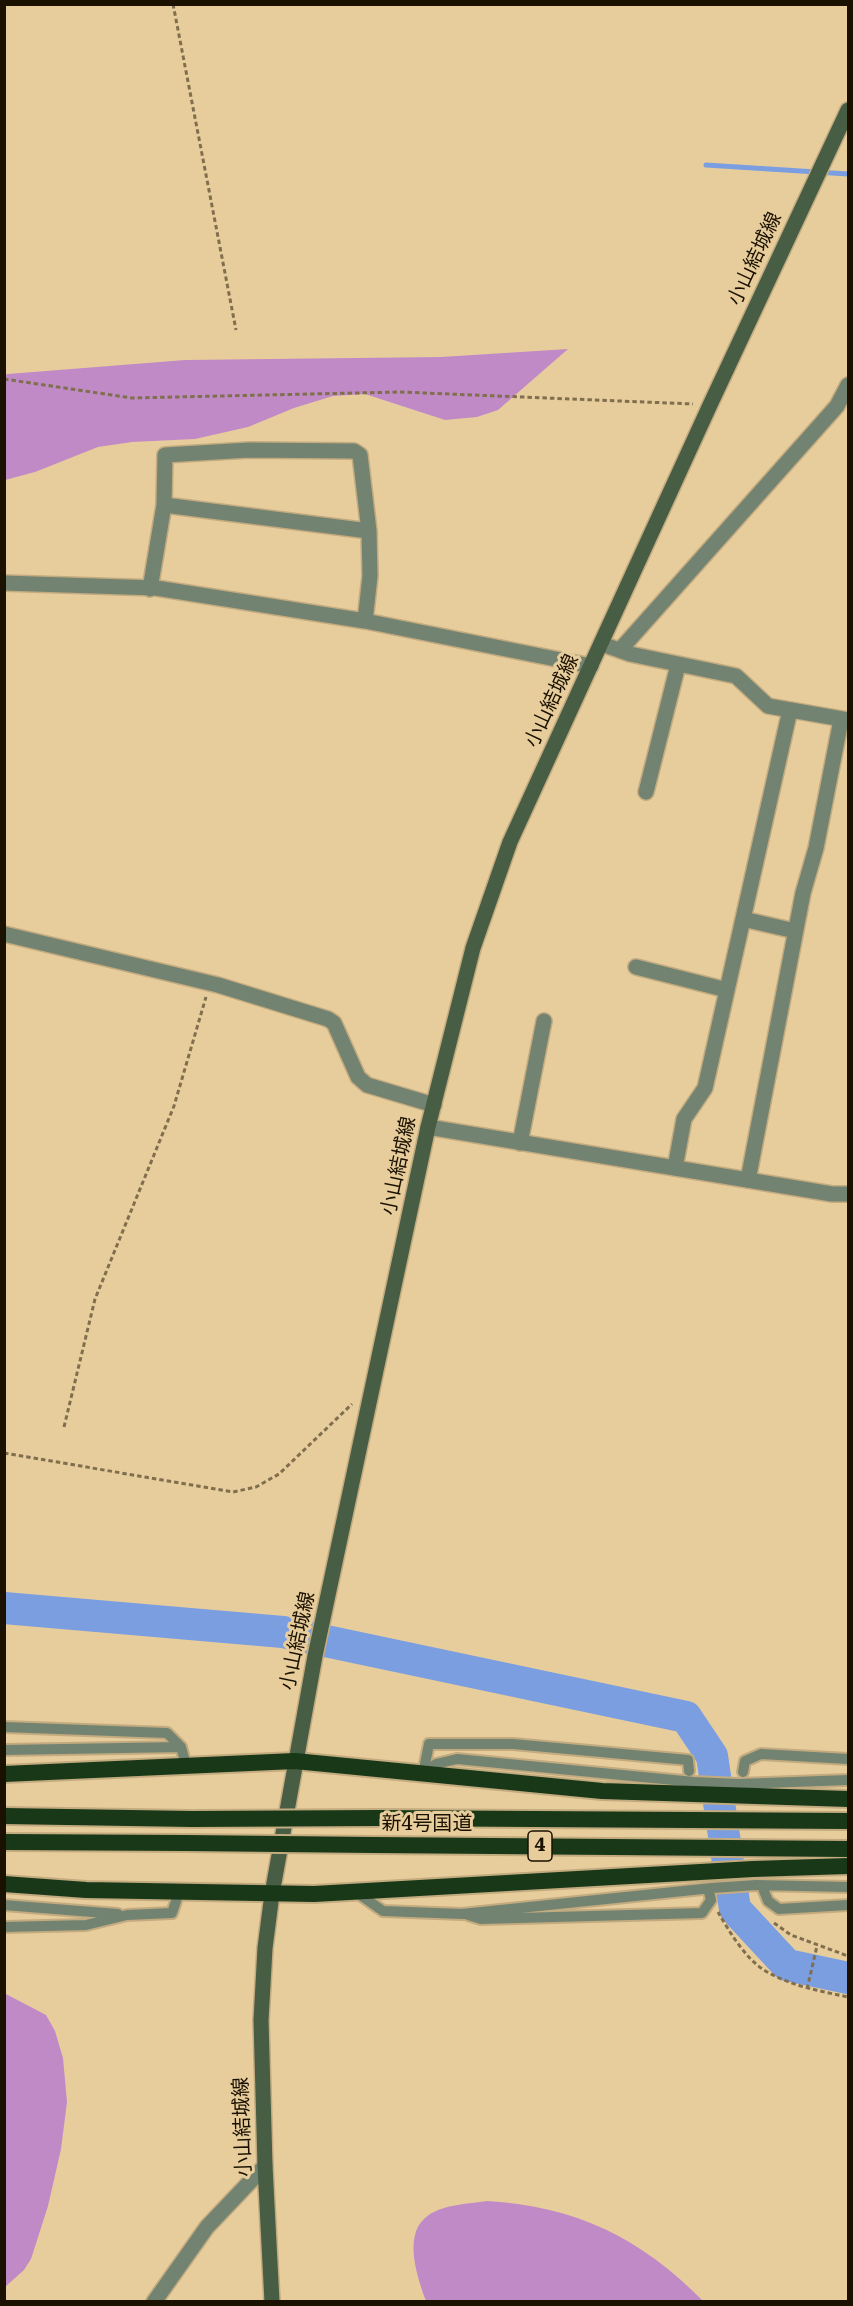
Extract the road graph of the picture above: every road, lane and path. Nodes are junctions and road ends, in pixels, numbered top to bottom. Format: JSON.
{"nodes":[{"id":1,"x":173,"y":4,"type":"edge"},
{"id":2,"x":849,"y":110,"type":"edge"},
{"id":3,"x":236,"y":330,"type":"dead end"},
{"id":4,"x":4,"y":379,"type":"edge"},
{"id":5,"x":849,"y":385,"type":"edge"},
{"id":6,"x":710,"y":405,"type":"junction"},
{"id":7,"x":164,"y":505,"type":"junction"},
{"id":8,"x":369,"y":531,"type":"junction"},
{"id":9,"x":4,"y":583,"type":"edge"},
{"id":10,"x":150,"y":589,"type":"junction"},
{"id":11,"x":365,"y":621,"type":"junction"},
{"id":12,"x":602,"y":644,"type":"junction"},
{"id":13,"x":620,"y":650,"type":"junction"},
{"id":14,"x":678,"y":665,"type":"junction"},
{"id":15,"x":591,"y":666,"type":"junction"},
{"id":16,"x":790,"y":710,"type":"junction"},
{"id":17,"x":845,"y":720,"type":"edge"},
{"id":18,"x":646,"y":792,"type":"dead end"},
{"id":19,"x":743,"y":919,"type":"junction"},
{"id":20,"x":795,"y":931,"type":"junction"},
{"id":21,"x":4,"y":934,"type":"edge"},
{"id":22,"x":636,"y":968,"type":"dead end"},
{"id":23,"x":210,"y":983,"type":"junction"},
{"id":24,"x":727,"y":990,"type":"junction"},
{"id":25,"x":544,"y":1021,"type":"dead end"},
{"id":26,"x":434,"y":1105,"type":"junction"},
{"id":27,"x":428,"y":1127,"type":"junction"},
{"id":28,"x":520,"y":1143,"type":"junction"},
{"id":29,"x":675,"y":1168,"type":"junction"},
{"id":30,"x":748,"y":1180,"type":"junction"},
{"id":31,"x":849,"y":1194,"type":"edge"},
{"id":32,"x":375,"y":1382,"type":"junction"},
{"id":33,"x":64,"y":1427,"type":"dead end"},
{"id":34,"x":4,"y":1453,"type":"edge"},
{"id":35,"x":4,"y":1726,"type":"edge"},
{"id":36,"x":181,"y":1747,"type":"junction"},
{"id":37,"x":4,"y":1750,"type":"edge"},
{"id":38,"x":849,"y":1759,"type":"edge"},
{"id":39,"x":295,"y":1761,"type":"junction"},
{"id":40,"x":186,"y":1765,"type":"junction"},
{"id":41,"x":689,"y":1771,"type":"dead end"},
{"id":42,"x":743,"y":1772,"type":"dead end"},
{"id":43,"x":4,"y":1774,"type":"edge"},
{"id":44,"x":423,"y":1774,"type":"junction"},
{"id":45,"x":849,"y":1780,"type":"edge"},
{"id":46,"x":739,"y":1790,"type":"junction"},
{"id":47,"x":849,"y":1799,"type":"edge"},
{"id":48,"x":4,"y":1816,"type":"edge"},
{"id":49,"x":849,"y":1821,"type":"edge"},
{"id":50,"x":4,"y":1842,"type":"edge"},
{"id":51,"x":849,"y":1849,"type":"edge"},
{"id":52,"x":849,"y":1866,"type":"edge"},
{"id":53,"x":4,"y":1884,"type":"edge"},
{"id":54,"x":760,"y":1886,"type":"junction"},
{"id":55,"x":849,"y":1887,"type":"edge"},
{"id":56,"x":711,"y":1888,"type":"junction"},
{"id":57,"x":179,"y":1892,"type":"junction"},
{"id":58,"x":356,"y":1892,"type":"junction"},
{"id":59,"x":272,"y":1894,"type":"junction"},
{"id":60,"x":4,"y":1905,"type":"edge"},
{"id":61,"x":849,"y":1905,"type":"edge"},
{"id":62,"x":462,"y":1914,"type":"junction"},
{"id":63,"x":127,"y":1915,"type":"junction"},
{"id":64,"x":4,"y":1927,"type":"edge"},
{"id":65,"x":817,"y":1946,"type":"junction"},
{"id":66,"x":849,"y":1956,"type":"edge"},
{"id":67,"x":807,"y":1989,"type":"junction"},
{"id":68,"x":849,"y":1997,"type":"edge"},
{"id":69,"x":265,"y":2166,"type":"junction"},
{"id":70,"x":154,"y":2301,"type":"edge"},
{"id":71,"x":272,"y":2301,"type":"edge"}],
"edges":[{"from":1,"to":3,"type":"path"},
{"from":2,"to":6,"type":"main road","name":"小山結城線"},
{"from":4,"to":6,"type":"path"},
{"from":5,"to":13,"type":"street"},
{"from":6,"to":12,"type":"main road","name":"小山結城線"},
{"from":7,"to":8,"type":"street"},
{"from":7,"to":8,"type":"street"},
{"from":7,"to":10,"type":"street"},
{"from":8,"to":11,"type":"street"},
{"from":9,"to":10,"type":"street"},
{"from":10,"to":11,"type":"street"},
{"from":11,"to":15,"type":"street"},
{"from":12,"to":13,"type":"street"},
{"from":12,"to":15,"type":"main road","name":"小山結城線"},
{"from":13,"to":14,"type":"street"},
{"from":14,"to":16,"type":"street"},
{"from":14,"to":18,"type":"street"},
{"from":15,"to":26,"type":"main road","name":"小山結城線"},
{"from":16,"to":17,"type":"street"},
{"from":16,"to":19,"type":"street"},
{"from":17,"to":20,"type":"street"},
{"from":19,"to":20,"type":"street"},
{"from":19,"to":24,"type":"street"},
{"from":20,"to":30,"type":"street"},
{"from":21,"to":23,"type":"street"},
{"from":22,"to":24,"type":"street"},
{"from":23,"to":26,"type":"street"},
{"from":23,"to":33,"type":"path"},
{"from":24,"to":29,"type":"street"},
{"from":25,"to":28,"type":"street"},
{"from":26,"to":27,"type":"main road","name":"小山結城線"},
{"from":27,"to":28,"type":"street"},
{"from":27,"to":32,"type":"main road","name":"小山結城線"},
{"from":28,"to":29,"type":"street"},
{"from":29,"to":30,"type":"street"},
{"from":30,"to":31,"type":"street"},
{"from":32,"to":34,"type":"path"},
{"from":32,"to":39,"type":"main road","name":"小山結城線"},
{"from":35,"to":36,"type":"lane"},
{"from":36,"to":37,"type":"lane"},
{"from":36,"to":40,"type":"lane"},
{"from":38,"to":42,"type":"lane"},
{"from":39,"to":40,"type":"highway"},
{"from":39,"to":44,"type":"highway"},
{"from":39,"to":59,"type":"main road","name":"小山結城線"},
{"from":40,"to":43,"type":"highway"},
{"from":41,"to":44,"type":"lane"},
{"from":44,"to":46,"type":"highway"},
{"from":45,"to":46,"type":"lane"},
{"from":46,"to":47,"type":"highway"},
{"from":48,"to":49,"type":"highway","name":"新4号国道","number":"4","bridge":true},
{"from":50,"to":51,"type":"highway","name":"新4号国道","number":"4","bridge":true},
{"from":52,"to":54,"type":"highway"},
{"from":53,"to":57,"type":"highway"},
{"from":54,"to":55,"type":"lane"},
{"from":54,"to":56,"type":"highway"},
{"from":54,"to":61,"type":"lane"},
{"from":54,"to":65,"type":"path"},
{"from":56,"to":58,"type":"highway"},
{"from":56,"to":62,"type":"lane"},
{"from":56,"to":62,"type":"lane"},
{"from":56,"to":67,"type":"path"},
{"from":57,"to":59,"type":"highway"},
{"from":57,"to":63,"type":"lane"},
{"from":58,"to":59,"type":"highway"},
{"from":58,"to":62,"type":"lane"},
{"from":59,"to":69,"type":"main road","name":"小山結城線"},
{"from":60,"to":63,"type":"lane"},
{"from":63,"to":64,"type":"lane"},
{"from":65,"to":66,"type":"path"},
{"from":65,"to":67,"type":"path"},
{"from":67,"to":68,"type":"path"},
{"from":69,"to":70,"type":"street"},
{"from":69,"to":71,"type":"main road","name":"小山結城線"}]}
